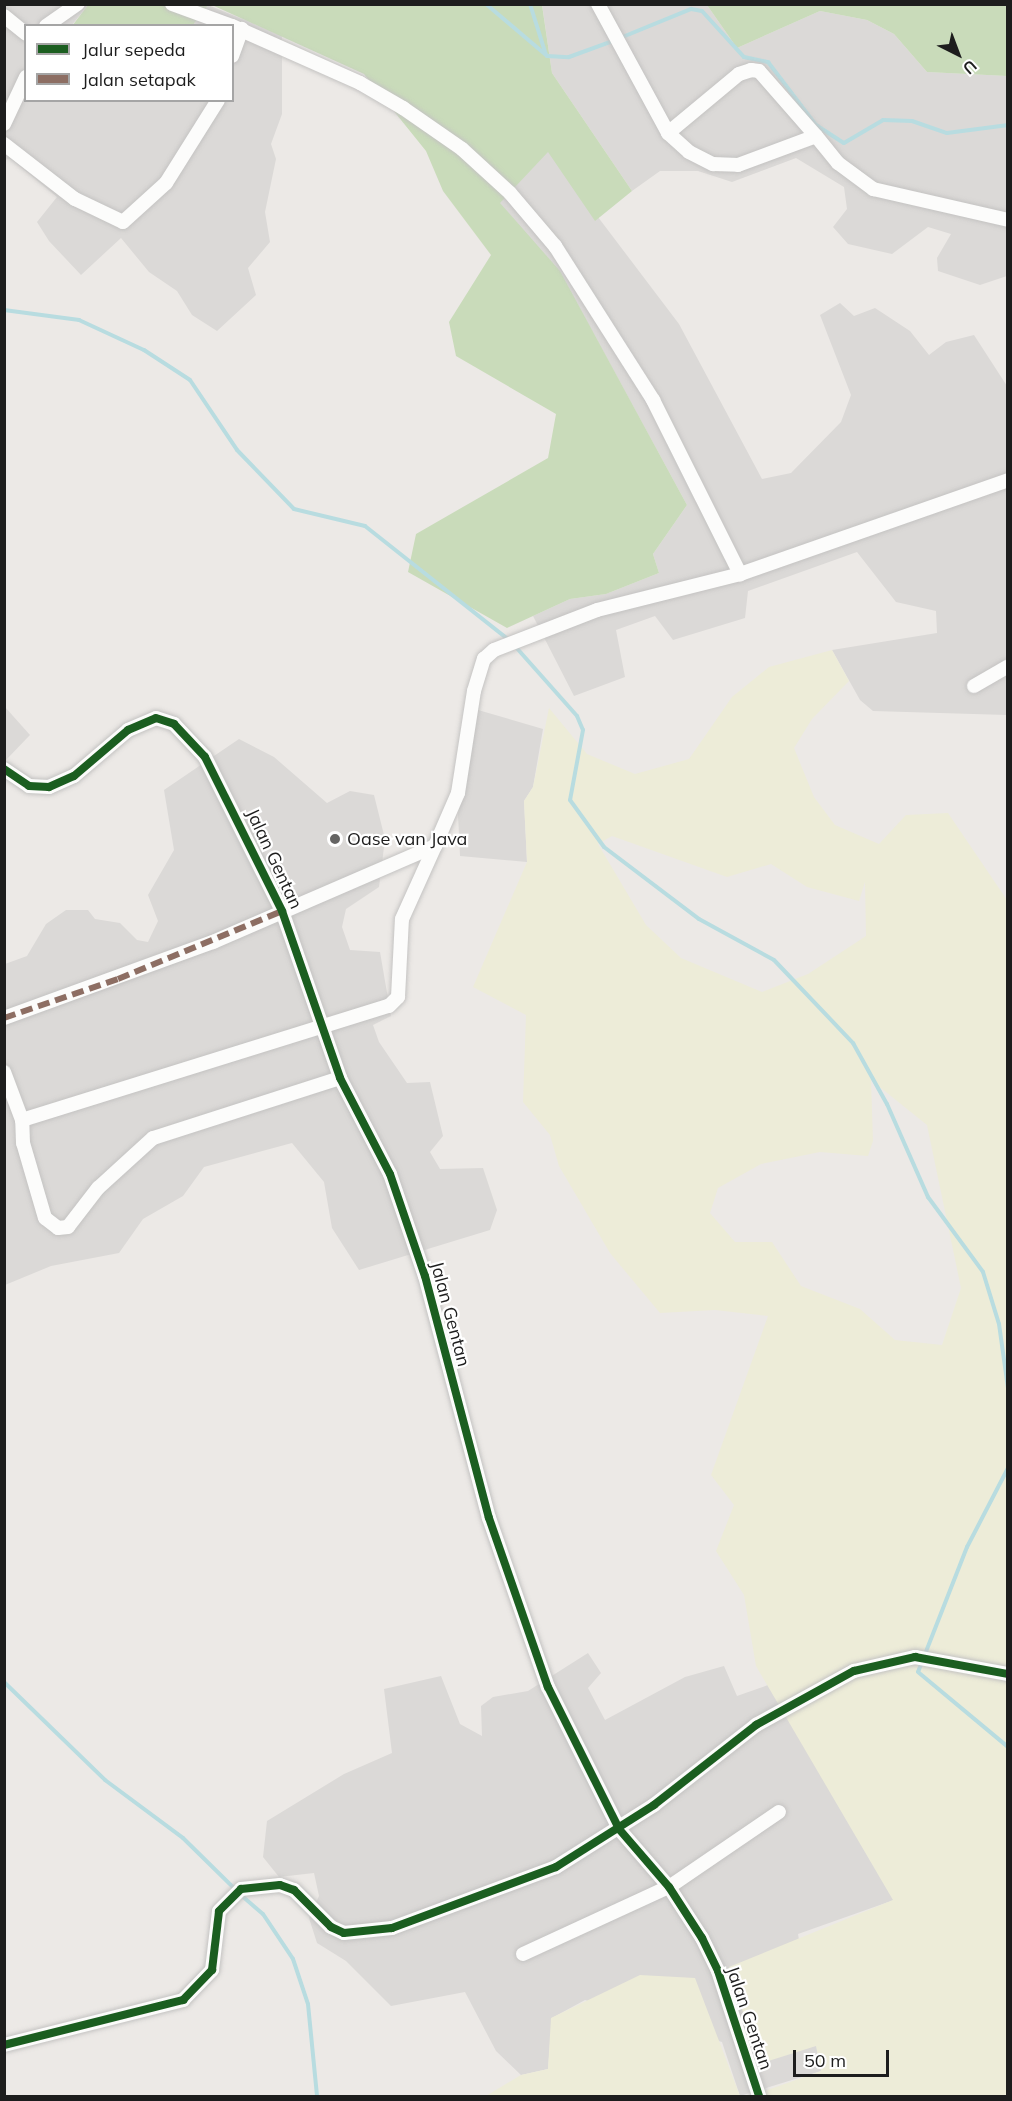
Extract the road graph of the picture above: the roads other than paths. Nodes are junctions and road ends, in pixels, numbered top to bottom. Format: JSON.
{"nodes":[{"id":1,"x":78,"y":4,"type":"edge"},
{"id":2,"x":172,"y":4,"type":"edge"},
{"id":3,"x":598,"y":4,"type":"edge"},
{"id":4,"x":4,"y":16,"type":"edge"},
{"id":5,"x":49,"y":24,"type":"edge"},
{"id":6,"x":227,"y":24,"type":"edge"},
{"id":7,"x":235,"y":27,"type":"edge"},
{"id":8,"x":24,"y":32,"type":"edge"},
{"id":9,"x":24,"y":81,"type":"edge"},
{"id":10,"x":217,"y":102,"type":"edge"},
{"id":11,"x":4,"y":124,"type":"edge"},
{"id":12,"x":668,"y":133,"type":"junction"},
{"id":13,"x":816,"y":136,"type":"junction"},
{"id":14,"x":4,"y":144,"type":"edge"},
{"id":15,"x":1008,"y":220,"type":"edge"},
{"id":16,"x":1008,"y":480,"type":"edge"},
{"id":17,"x":740,"y":574,"type":"junction"},
{"id":18,"x":1008,"y":666,"type":"edge"},
{"id":19,"x":974,"y":686,"type":"dead end"},
{"id":20,"x":4,"y":769,"type":"edge"},
{"id":21,"x":435,"y":846,"type":"junction"},
{"id":22,"x":282,"y":911,"type":"junction"},
{"id":23,"x":4,"y":1018,"type":"edge"},
{"id":24,"x":322,"y":1029,"type":"junction"},
{"id":25,"x":4,"y":1072,"type":"edge"},
{"id":26,"x":340,"y":1078,"type":"junction"},
{"id":27,"x":22,"y":1120,"type":"junction"},
{"id":28,"x":1008,"y":1674,"type":"edge"},
{"id":29,"x":780,"y":1812,"type":"dead end"},
{"id":30,"x":619,"y":1830,"type":"junction"},
{"id":31,"x":669,"y":1887,"type":"junction"},
{"id":32,"x":523,"y":1954,"type":"dead end"},
{"id":33,"x":4,"y":2045,"type":"edge"},
{"id":34,"x":759,"y":2097,"type":"edge"}],
"edges":[{"from":1,"to":5,"type":"street"},
{"from":2,"to":6,"type":"street"},
{"from":3,"to":12,"type":"street"},
{"from":4,"to":8,"type":"street"},
{"from":7,"to":17,"type":"street"},
{"from":9,"to":11,"type":"street"},
{"from":10,"to":14,"type":"street"},
{"from":12,"to":13,"type":"street"},
{"from":12,"to":13,"type":"street"},
{"from":13,"to":15,"type":"street"},
{"from":16,"to":17,"type":"street"},
{"from":17,"to":21,"type":"street"},
{"from":18,"to":19,"type":"street"},
{"from":20,"to":22,"type":"street","name":"Jalan Gentan"},
{"from":21,"to":22,"type":"street"},
{"from":21,"to":24,"type":"street"},
{"from":22,"to":23,"type":"street"},
{"from":22,"to":24,"type":"street","name":"Jalan Gentan"},
{"from":24,"to":26,"type":"street","name":"Jalan Gentan"},
{"from":24,"to":27,"type":"street"},
{"from":25,"to":27,"type":"street"},
{"from":26,"to":27,"type":"street"},
{"from":26,"to":30,"type":"street","name":"Jalan Gentan"},
{"from":28,"to":30,"type":"street"},
{"from":29,"to":31,"type":"street"},
{"from":30,"to":31,"type":"street","name":"Jalan Gentan"},
{"from":30,"to":33,"type":"street"},
{"from":31,"to":32,"type":"street"},
{"from":31,"to":34,"type":"street","name":"Jalan Gentan"}]}
